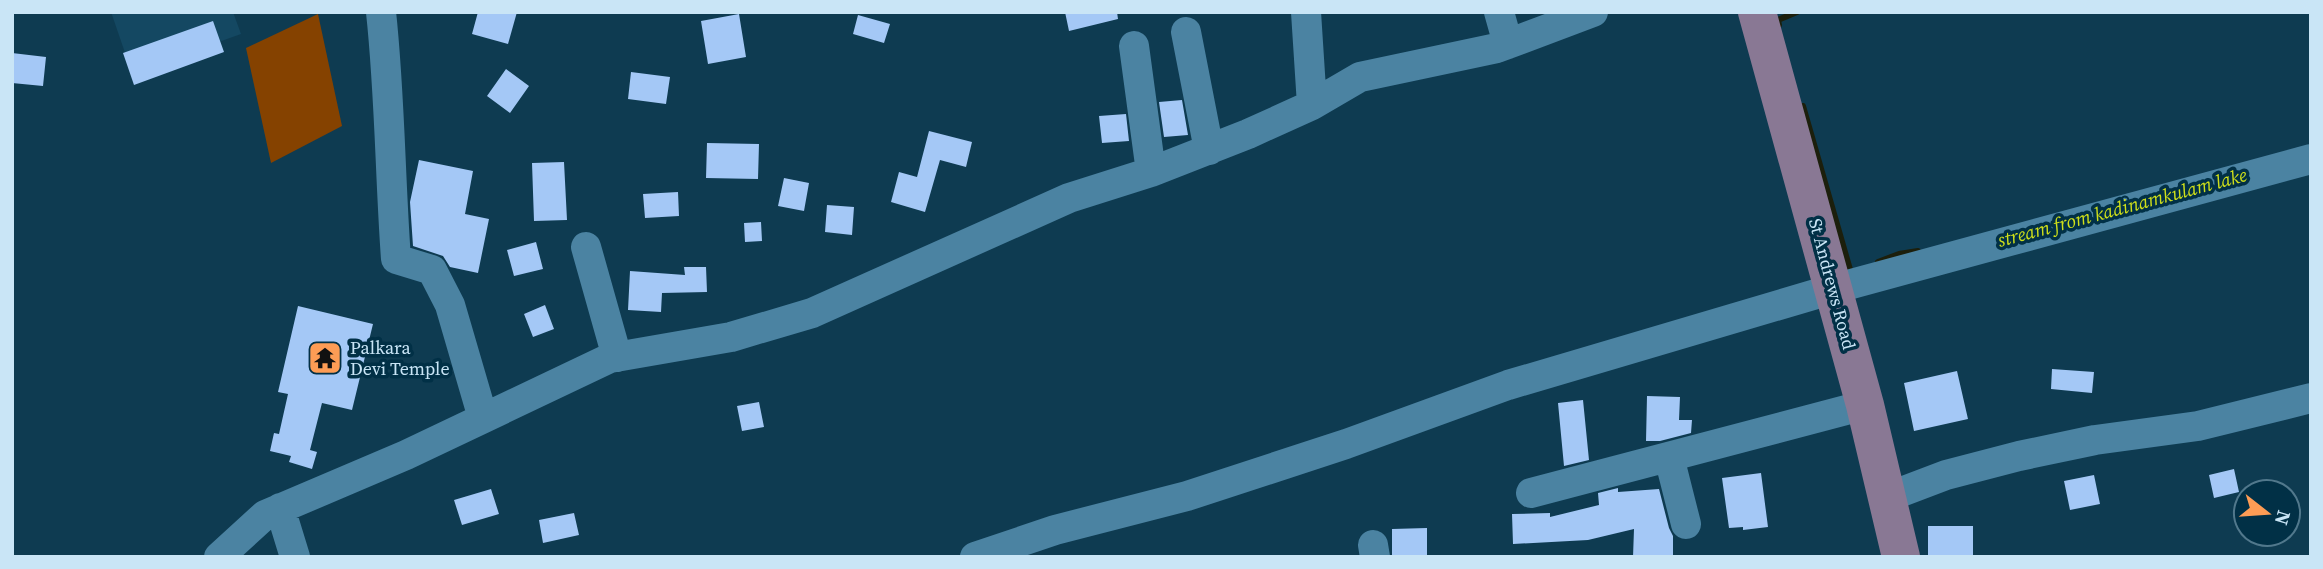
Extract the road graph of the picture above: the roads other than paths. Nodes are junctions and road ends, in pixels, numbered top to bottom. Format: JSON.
{"nodes":[{"id":1,"x":381,"y":12,"type":"edge"},
{"id":2,"x":1306,"y":12,"type":"edge"},
{"id":3,"x":1499,"y":12,"type":"edge"},
{"id":4,"x":1593,"y":12,"type":"edge"},
{"id":5,"x":1757,"y":12,"type":"edge"},
{"id":6,"x":1185,"y":32,"type":"dead end"},
{"id":7,"x":1508,"y":44,"type":"junction"},
{"id":8,"x":1134,"y":46,"type":"dead end"},
{"id":9,"x":1311,"y":105,"type":"junction"},
{"id":10,"x":1209,"y":150,"type":"junction"},
{"id":11,"x":2311,"y":159,"type":"edge"},
{"id":12,"x":1151,"y":172,"type":"junction"},
{"id":13,"x":586,"y":247,"type":"dead end"},
{"id":14,"x":1833,"y":289,"type":"junction"},
{"id":15,"x":617,"y":357,"type":"junction"},
{"id":16,"x":2311,"y":398,"type":"edge"},
{"id":17,"x":1865,"y":405,"type":"junction"},
{"id":18,"x":483,"y":418,"type":"junction"},
{"id":19,"x":1669,"y":457,"type":"junction"},
{"id":20,"x":1531,"y":493,"type":"dead end"},
{"id":21,"x":1888,"y":497,"type":"junction"},
{"id":22,"x":280,"y":508,"type":"junction"},
{"id":23,"x":1686,"y":524,"type":"dead end"},
{"id":24,"x":219,"y":557,"type":"edge"},
{"id":25,"x":295,"y":557,"type":"edge"},
{"id":26,"x":975,"y":557,"type":"edge"},
{"id":27,"x":1901,"y":557,"type":"edge"}],
"edges":[{"from":1,"to":18,"type":"street"},
{"from":2,"to":9,"type":"street"},
{"from":3,"to":7,"type":"street"},
{"from":4,"to":7,"type":"street"},
{"from":5,"to":14,"type":"main road","name":"St Andrews Road"},
{"from":6,"to":10,"type":"street"},
{"from":7,"to":9,"type":"street"},
{"from":8,"to":12,"type":"street"},
{"from":9,"to":10,"type":"street"},
{"from":10,"to":12,"type":"street"},
{"from":11,"to":14,"type":"street"},
{"from":12,"to":15,"type":"street"},
{"from":13,"to":15,"type":"street"},
{"from":14,"to":17,"type":"main road","name":"St Andrews Road"},
{"from":14,"to":26,"type":"street"},
{"from":15,"to":18,"type":"street"},
{"from":16,"to":21,"type":"street"},
{"from":17,"to":19,"type":"street"},
{"from":17,"to":21,"type":"main road","name":"St Andrews Road"},
{"from":18,"to":22,"type":"street"},
{"from":19,"to":20,"type":"street"},
{"from":19,"to":23,"type":"street"},
{"from":21,"to":27,"type":"main road","name":"St Andrews Road"},
{"from":22,"to":24,"type":"street"},
{"from":22,"to":25,"type":"street"}]}
